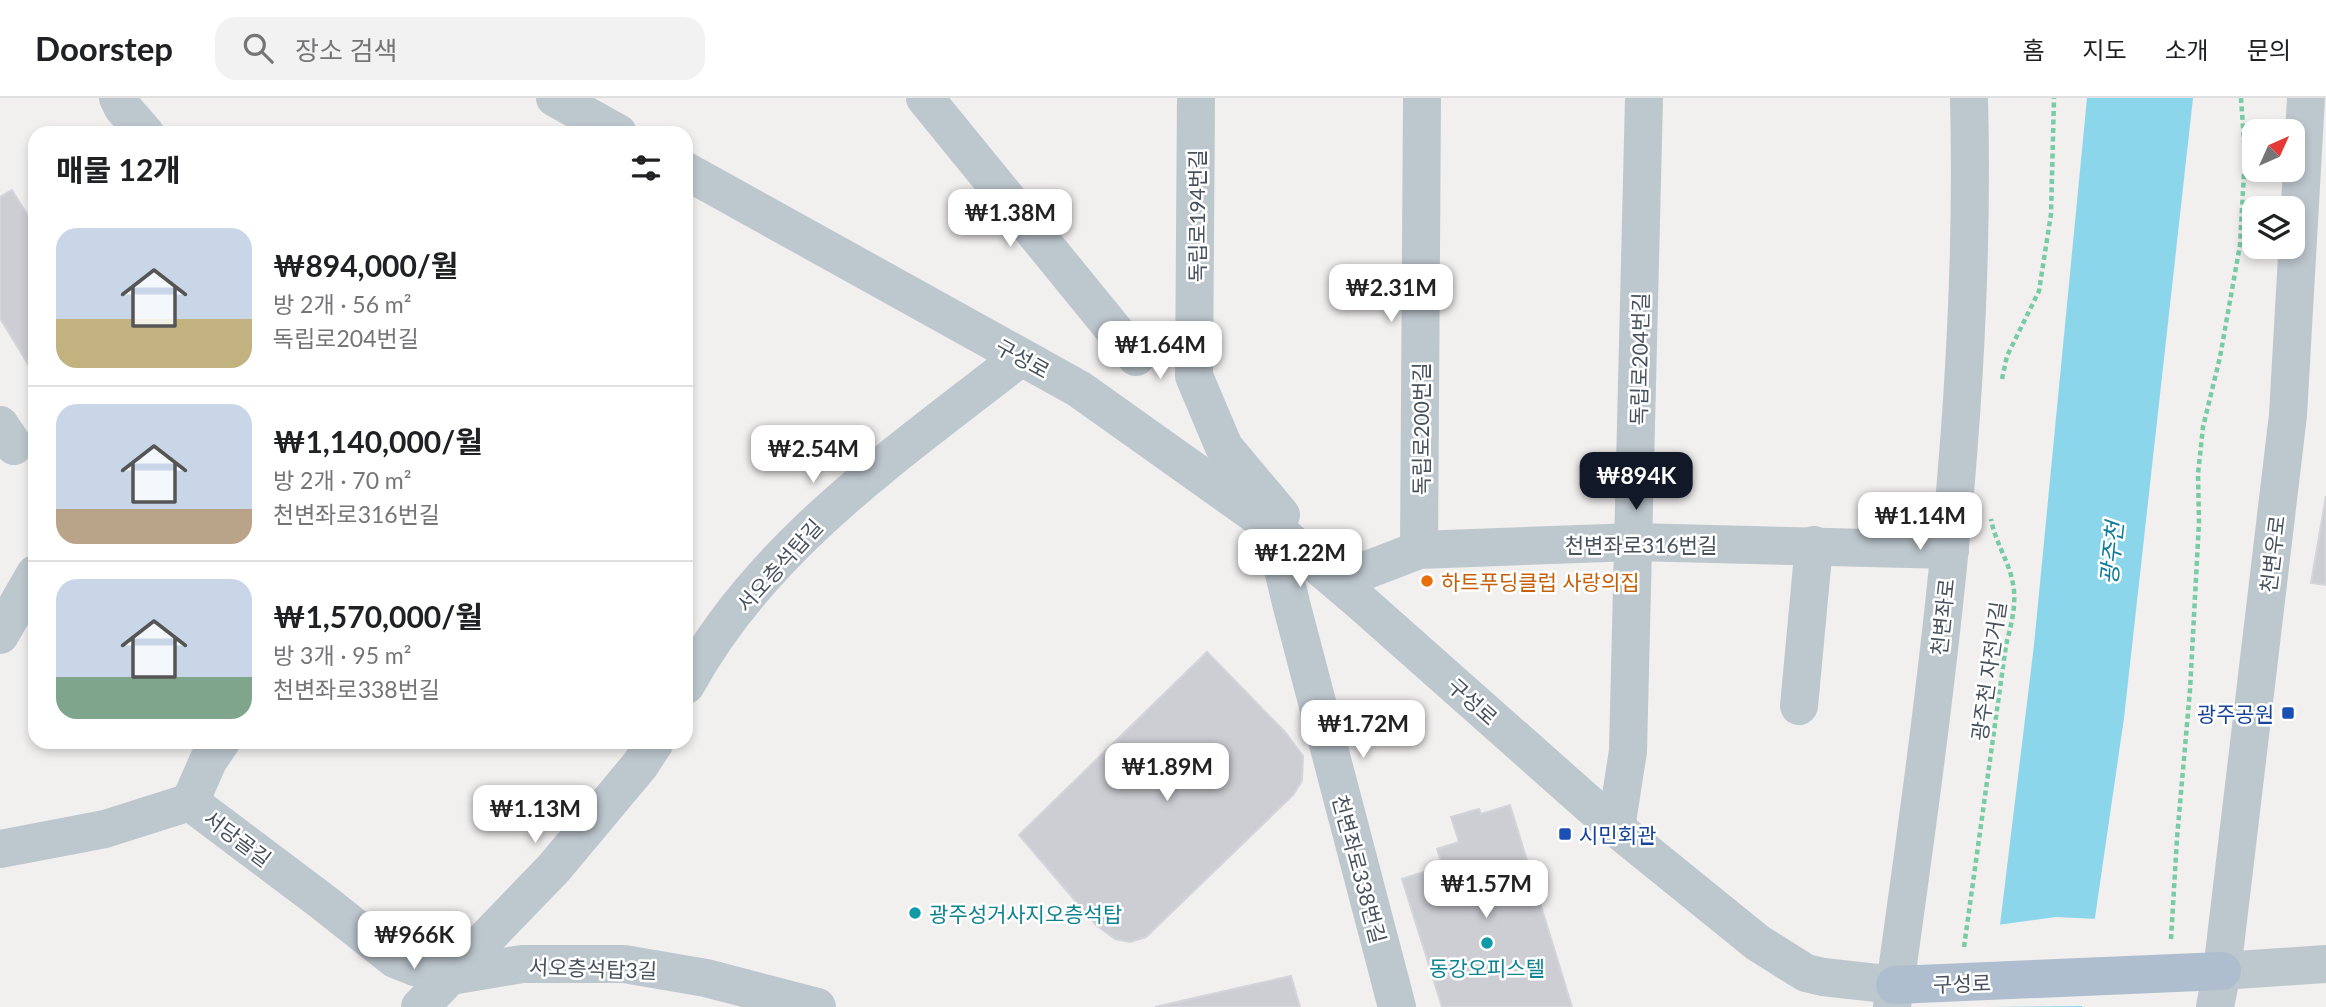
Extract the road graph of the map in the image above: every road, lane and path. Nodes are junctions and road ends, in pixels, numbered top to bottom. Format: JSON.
{"nodes":[{"id":1,"x":118,"y":98,"type":"edge"},
{"id":2,"x":555,"y":98,"type":"edge"},
{"id":3,"x":1196,"y":98,"type":"edge"},
{"id":4,"x":1422,"y":98,"type":"edge"},
{"id":5,"x":1644,"y":98,"type":"edge"},
{"id":6,"x":1969,"y":98,"type":"edge"},
{"id":7,"x":2054,"y":98,"type":"edge"},
{"id":8,"x":2241,"y":98,"type":"edge"},
{"id":9,"x":2306,"y":98,"type":"edge"},
{"id":10,"x":936,"y":100,"type":"edge"},
{"id":11,"x":139,"y":126,"type":"edge"},
{"id":12,"x":605,"y":126,"type":"edge"},
{"id":13,"x":693,"y":175,"type":"edge"},
{"id":14,"x":1195,"y":340,"type":"junction"},
{"id":15,"x":1021,"y":357,"type":"junction"},
{"id":16,"x":1136,"y":357,"type":"junction"},
{"id":17,"x":2000,"y":388,"type":"dead end"},
{"id":18,"x":1105,"y":407,"type":"junction"},
{"id":19,"x":1990,"y":507,"type":"dead end"},
{"id":20,"x":1273,"y":527,"type":"junction"},
{"id":21,"x":1635,"y":542,"type":"junction"},
{"id":22,"x":1814,"y":545,"type":"junction"},
{"id":23,"x":1419,"y":550,"type":"junction"},
{"id":24,"x":1950,"y":550,"type":"junction"},
{"id":25,"x":1338,"y":581,"type":"junction"},
{"id":26,"x":28,"y":586,"type":"edge"},
{"id":27,"x":0,"y":635,"type":"edge"},
{"id":28,"x":695,"y":646,"type":"edge"},
{"id":29,"x":1799,"y":706,"type":"dead end"},
{"id":30,"x":216,"y":749,"type":"edge"},
{"id":31,"x":650,"y":749,"type":"edge"},
{"id":32,"x":190,"y":802,"type":"junction"},
{"id":33,"x":1616,"y":828,"type":"junction"},
{"id":34,"x":1,"y":856,"type":"edge"},
{"id":35,"x":2171,"y":940,"type":"dead end"},
{"id":36,"x":1963,"y":956,"type":"dead end"},
{"id":37,"x":2326,"y":964,"type":"edge"},
{"id":38,"x":451,"y":976,"type":"junction"},
{"id":39,"x":2218,"y":989,"type":"edge"},
{"id":40,"x":1893,"y":996,"type":"edge"},
{"id":41,"x":420,"y":1007,"type":"edge"},
{"id":42,"x":817,"y":1007,"type":"edge"},
{"id":43,"x":1397,"y":1007,"type":"edge"}],
"edges":[{"from":1,"to":11,"type":"street"},
{"from":2,"to":12,"type":"street"},
{"from":3,"to":14,"type":"street","name":"독립로194번길"},
{"from":4,"to":23,"type":"street","name":"독립로200번길"},
{"from":5,"to":21,"type":"street","name":"독립로204번길"},
{"from":6,"to":24,"type":"street","name":"천변좌로"},
{"from":7,"to":17,"type":"path"},
{"from":8,"to":35,"type":"path"},
{"from":9,"to":39,"type":"street","name":"천변우로"},
{"from":10,"to":16,"type":"street"},
{"from":13,"to":15,"type":"street","name":"구성로"},
{"from":14,"to":16,"type":"street"},
{"from":14,"to":25,"type":"street","name":"독립로194번길"},
{"from":15,"to":18,"type":"street","name":"구성로"},
{"from":15,"to":28,"type":"street","name":"서오층석탑길"},
{"from":16,"to":18,"type":"street"},
{"from":18,"to":20,"type":"street","name":"구성로"},
{"from":19,"to":36,"type":"path","name":"광주천 자전거길"},
{"from":20,"to":25,"type":"street","name":"구성로"},
{"from":20,"to":43,"type":"street","name":"천변좌로338번길"},
{"from":21,"to":22,"type":"street","name":"천변좌로316번길"},
{"from":21,"to":23,"type":"street","name":"천변좌로316번길"},
{"from":21,"to":33,"type":"street","name":"독립로204번길"},
{"from":22,"to":24,"type":"street","name":"천변좌로316번길"},
{"from":22,"to":29,"type":"street"},
{"from":23,"to":25,"type":"street","name":"천변좌로316번길"},
{"from":24,"to":40,"type":"street","name":"천변좌로"},
{"from":25,"to":33,"type":"street","name":"구성로"},
{"from":26,"to":27,"type":"street"},
{"from":30,"to":32,"type":"street"},
{"from":31,"to":38,"type":"street"},
{"from":32,"to":34,"type":"street","name":"서당골길"},
{"from":32,"to":38,"type":"street","name":"서당골길"},
{"from":33,"to":40,"type":"street","name":"구성로"},
{"from":37,"to":39,"type":"street","name":"구성로"},
{"from":38,"to":41,"type":"street"},
{"from":38,"to":42,"type":"street","name":"서오층석탑3길"},
{"from":39,"to":40,"type":"main road","name":"구성로","bridge":true}]}
